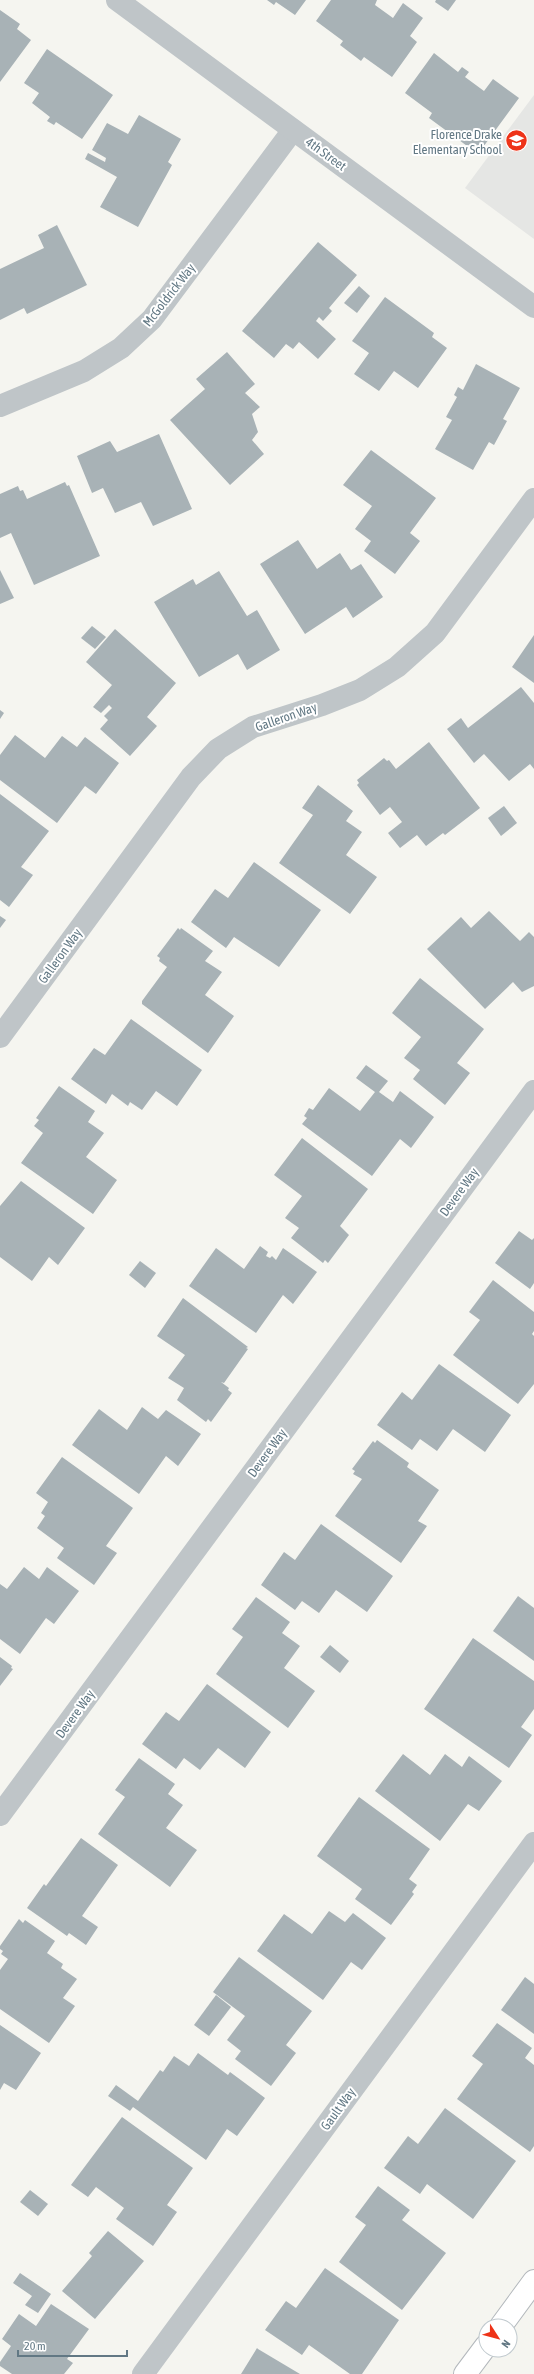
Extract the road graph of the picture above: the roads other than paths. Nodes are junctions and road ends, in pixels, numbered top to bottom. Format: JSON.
{"nodes":[{"id":1,"x":117,"y":0,"type":"edge"},
{"id":2,"x":293,"y":130,"type":"junction"},
{"id":3,"x":534,"y":307,"type":"edge"},
{"id":4,"x":0,"y":406,"type":"edge"},
{"id":5,"x":534,"y":499,"type":"edge"},
{"id":6,"x":0,"y":1037,"type":"edge"},
{"id":7,"x":534,"y":1091,"type":"edge"},
{"id":8,"x":0,"y":1815,"type":"edge"},
{"id":9,"x":534,"y":1843,"type":"edge"},
{"id":10,"x":534,"y":2281,"type":"edge"},
{"id":11,"x":507,"y":2318,"type":"edge"},
{"id":12,"x":478,"y":2357,"type":"edge"},
{"id":13,"x":143,"y":2374,"type":"edge"},
{"id":14,"x":465,"y":2374,"type":"edge"}],
"edges":[{"from":1,"to":2,"type":"street","name":"4th Street"},
{"from":2,"to":3,"type":"street","name":"4th Street"},
{"from":2,"to":4,"type":"street","name":"McGoldrick Way"},
{"from":5,"to":6,"type":"street","name":"Galleron Way"},
{"from":7,"to":8,"type":"street","name":"Devere Way"},
{"from":9,"to":13,"type":"street","name":"Gault Way"},
{"from":10,"to":11,"type":"main road"},
{"from":12,"to":14,"type":"main road"}]}
